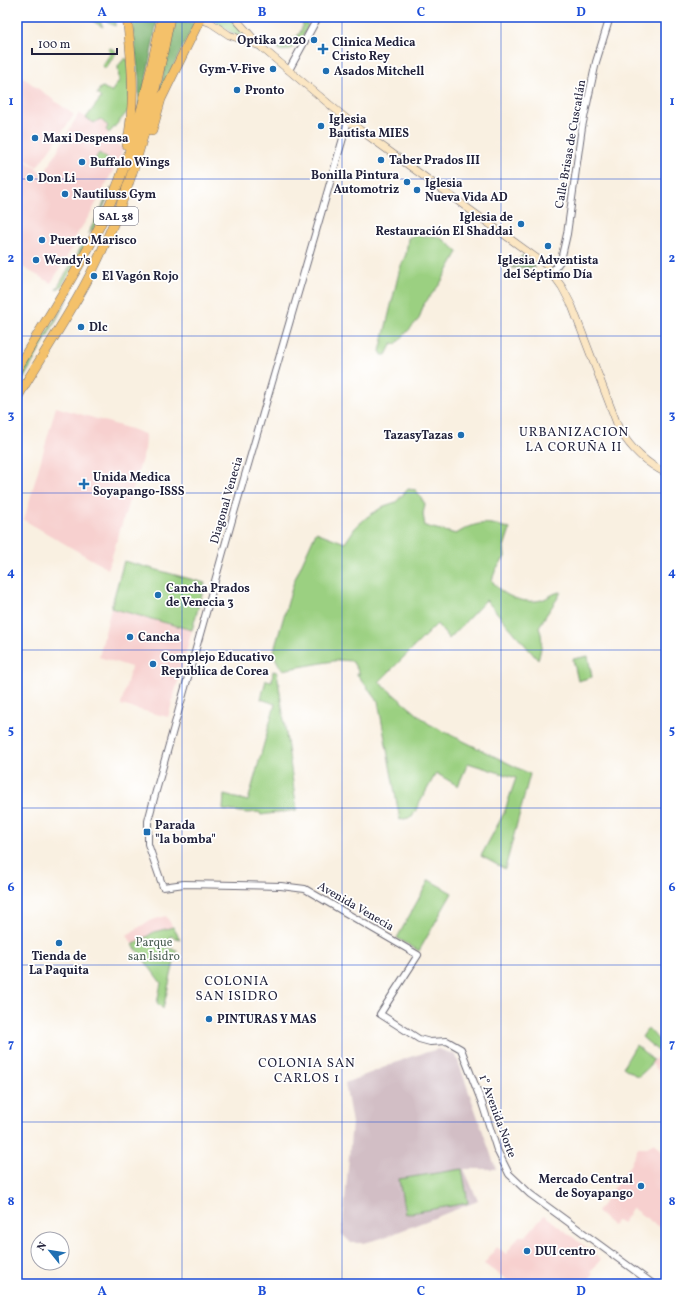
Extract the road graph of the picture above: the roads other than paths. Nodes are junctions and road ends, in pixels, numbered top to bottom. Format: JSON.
{"nodes":[{"id":1,"x":127,"y":17,"type":"edge"},
{"id":2,"x":162,"y":17,"type":"edge"},
{"id":3,"x":170,"y":17,"type":"edge"},
{"id":4,"x":199,"y":17,"type":"edge"},
{"id":5,"x":234,"y":17,"type":"edge"},
{"id":6,"x":318,"y":17,"type":"edge"},
{"id":7,"x":610,"y":17,"type":"edge"},
{"id":8,"x":261,"y":47,"type":"junction"},
{"id":9,"x":290,"y":70,"type":"junction"},
{"id":10,"x":348,"y":120,"type":"junction"},
{"id":11,"x":117,"y":186,"type":"junction"},
{"id":12,"x":104,"y":246,"type":"junction"},
{"id":13,"x":552,"y":272,"type":"junction"},
{"id":14,"x":36,"y":336,"type":"junction"},
{"id":15,"x":17,"y":369,"type":"edge"},
{"id":16,"x":17,"y":374,"type":"edge"},
{"id":17,"x":18,"y":394,"type":"edge"},
{"id":18,"x":666,"y":473,"type":"edge"},
{"id":19,"x":163,"y":887,"type":"joint"},
{"id":20,"x":380,"y":1014,"type":"joint"},
{"id":21,"x":653,"y":1284,"type":"edge"}],
"edges":[{"from":1,"to":11,"type":"highway"},
{"from":2,"to":11,"type":"highway","number":"SAL 38"},
{"from":3,"to":12,"type":"highway","number":"SAL 38"},
{"from":4,"to":8,"type":"main road"},
{"from":4,"to":12,"type":"highway"},
{"from":5,"to":8,"type":"main road"},
{"from":6,"to":9,"type":"street"},
{"from":7,"to":13,"type":"street","name":"Calle Brisas de Cuscatlán"},
{"from":8,"to":9,"type":"main road"},
{"from":9,"to":10,"type":"main road"},
{"from":10,"to":13,"type":"main road"},
{"from":10,"to":19,"type":"street","name":"Diagonal Venecia"},
{"from":11,"to":14,"type":"highway","number":"SAL 38"},
{"from":12,"to":17,"type":"highway","number":"SAL 38"},
{"from":13,"to":18,"type":"main road"},
{"from":14,"to":15,"type":"highway","number":"SAL 38"},
{"from":14,"to":16,"type":"highway"},
{"from":19,"to":20,"type":"street","name":"Avenida Venecia"},
{"from":20,"to":21,"type":"street","name":"1° Avenida Norte"}]}
